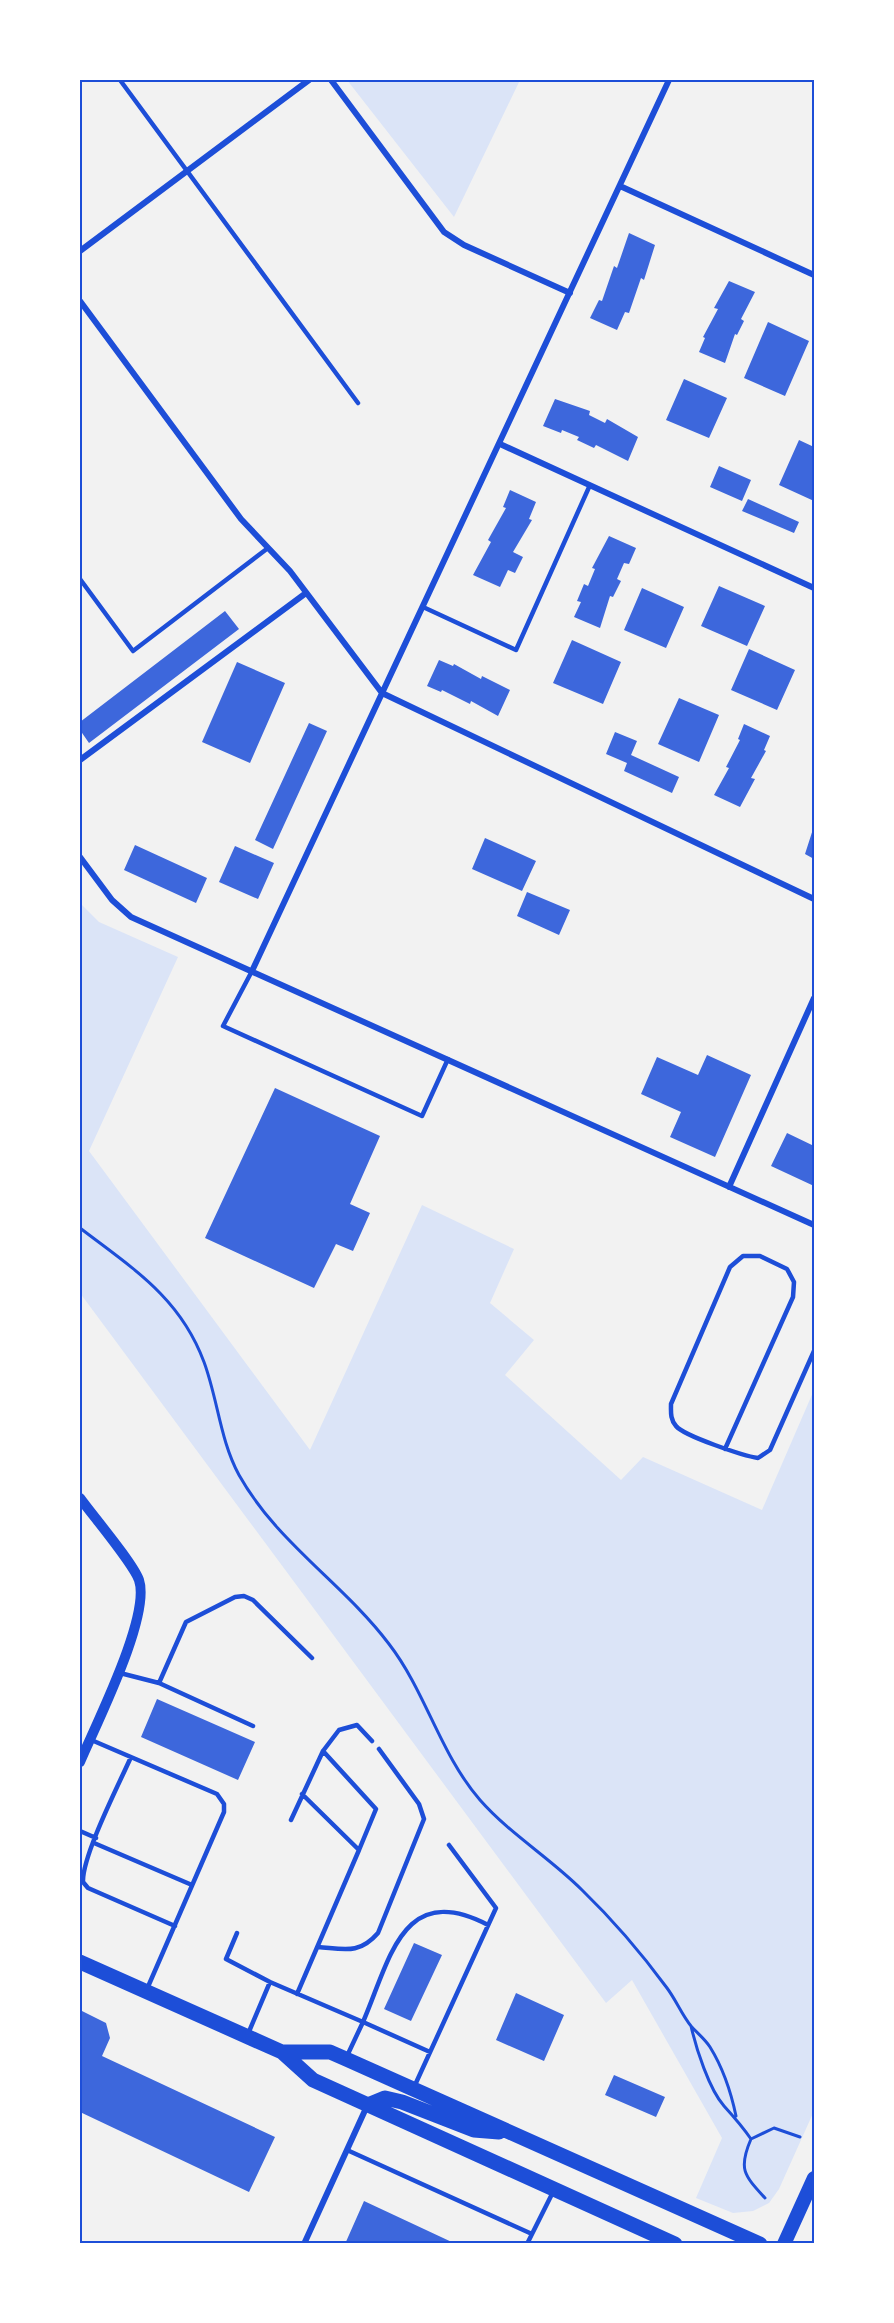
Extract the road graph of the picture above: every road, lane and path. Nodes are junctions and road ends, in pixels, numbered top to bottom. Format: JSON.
{"nodes":[{"id":1,"x":120,"y":80,"type":"edge"},
{"id":2,"x":309,"y":80,"type":"edge"},
{"id":3,"x":331,"y":80,"type":"edge"},
{"id":4,"x":669,"y":80,"type":"edge"},
{"id":5,"x":187,"y":170,"type":"junction"},
{"id":6,"x":620,"y":186,"type":"junction"},
{"id":7,"x":80,"y":251,"type":"edge"},
{"id":8,"x":814,"y":275,"type":"edge"},
{"id":9,"x":570,"y":293,"type":"junction"},
{"id":10,"x":80,"y":301,"type":"edge"},
{"id":11,"x":358,"y":403,"type":"dead end"},
{"id":12,"x":500,"y":444,"type":"junction"},
{"id":13,"x":590,"y":485,"type":"junction"},
{"id":14,"x":268,"y":548,"type":"junction"},
{"id":15,"x":80,"y":579,"type":"edge"},
{"id":16,"x":814,"y":588,"type":"edge"},
{"id":17,"x":306,"y":593,"type":"junction"},
{"id":18,"x":423,"y":607,"type":"junction"},
{"id":19,"x":382,"y":693,"type":"junction"},
{"id":20,"x":80,"y":760,"type":"edge"},
{"id":21,"x":80,"y":857,"type":"edge"},
{"id":22,"x":814,"y":898,"type":"edge"},
{"id":23,"x":252,"y":970,"type":"junction"},
{"id":24,"x":814,"y":998,"type":"edge"},
{"id":25,"x":448,"y":1059,"type":"junction"},
{"id":26,"x":729,"y":1186,"type":"junction"},
{"id":27,"x":814,"y":1225,"type":"edge"},
{"id":28,"x":80,"y":1228,"type":"edge"},
{"id":29,"x":814,"y":1351,"type":"edge"},
{"id":30,"x":725,"y":1449,"type":"junction"},
{"id":31,"x":80,"y":1498,"type":"edge"},
{"id":32,"x":312,"y":1658,"type":"dead end"},
{"id":33,"x":117,"y":1672,"type":"junction"},
{"id":34,"x":159,"y":1683,"type":"junction"},
{"id":35,"x":253,"y":1726,"type":"dead end"},
{"id":36,"x":89,"y":1739,"type":"junction"},
{"id":37,"x":372,"y":1741,"type":"dead end"},
{"id":38,"x":379,"y":1749,"type":"dead end"},
{"id":39,"x":323,"y":1751,"type":"junction"},
{"id":40,"x":131,"y":1757,"type":"junction"},
{"id":41,"x":80,"y":1762,"type":"edge"},
{"id":42,"x":302,"y":1794,"type":"junction"},
{"id":43,"x":291,"y":1820,"type":"dead end"},
{"id":44,"x":80,"y":1831,"type":"edge"},
{"id":45,"x":95,"y":1841,"type":"junction"},
{"id":46,"x":449,"y":1845,"type":"dead end"},
{"id":47,"x":359,"y":1850,"type":"junction"},
{"id":48,"x":192,"y":1885,"type":"junction"},
{"id":49,"x":488,"y":1925,"type":"junction"},
{"id":50,"x":175,"y":1926,"type":"junction"},
{"id":51,"x":237,"y":1933,"type":"dead end"},
{"id":52,"x":318,"y":1947,"type":"junction"},
{"id":53,"x":80,"y":1962,"type":"edge"},
{"id":54,"x":270,"y":1982,"type":"junction"},
{"id":55,"x":146,"y":1991,"type":"junction"},
{"id":56,"x":297,"y":1994,"type":"junction"},
{"id":57,"x":363,"y":2022,"type":"junction"},
{"id":58,"x":691,"y":2026,"type":"junction"},
{"id":59,"x":247,"y":2036,"type":"junction"},
{"id":60,"x":282,"y":2052,"type":"junction"},
{"id":61,"x":430,"y":2052,"type":"junction"},
{"id":62,"x":346,"y":2059,"type":"junction"},
{"id":63,"x":413,"y":2089,"type":"junction"},
{"id":64,"x":368,"y":2105,"type":"junction"},
{"id":65,"x":736,"y":2116,"type":"junction"},
{"id":66,"x":508,"y":2132,"type":"junction"},
{"id":67,"x":801,"y":2137,"type":"dead end"},
{"id":68,"x":751,"y":2139,"type":"junction"},
{"id":69,"x":347,"y":2150,"type":"junction"},
{"id":70,"x":814,"y":2178,"type":"edge"},
{"id":71,"x":554,"y":2190,"type":"junction"},
{"id":72,"x":765,"y":2198,"type":"dead end"},
{"id":73,"x":532,"y":2234,"type":"junction"},
{"id":74,"x":304,"y":2244,"type":"edge"},
{"id":75,"x":527,"y":2244,"type":"edge"},
{"id":76,"x":675,"y":2244,"type":"edge"},
{"id":77,"x":760,"y":2244,"type":"edge"},
{"id":78,"x":784,"y":2244,"type":"edge"}],
"edges":[{"from":1,"to":5,"type":"lane"},
{"from":2,"to":5,"type":"street"},
{"from":3,"to":9,"type":"street"},
{"from":4,"to":6,"type":"street"},
{"from":5,"to":7,"type":"street"},
{"from":5,"to":11,"type":"lane"},
{"from":6,"to":8,"type":"street"},
{"from":6,"to":9,"type":"street"},
{"from":9,"to":12,"type":"street"},
{"from":10,"to":14,"type":"street"},
{"from":12,"to":13,"type":"street"},
{"from":12,"to":18,"type":"street"},
{"from":13,"to":16,"type":"street"},
{"from":13,"to":18,"type":"lane"},
{"from":14,"to":15,"type":"lane"},
{"from":14,"to":17,"type":"street"},
{"from":17,"to":19,"type":"street"},
{"from":17,"to":20,"type":"street"},
{"from":18,"to":19,"type":"street"},
{"from":19,"to":22,"type":"street"},
{"from":19,"to":23,"type":"street"},
{"from":21,"to":23,"type":"street"},
{"from":23,"to":25,"type":"street"},
{"from":23,"to":25,"type":"lane"},
{"from":24,"to":26,"type":"street"},
{"from":25,"to":26,"type":"street"},
{"from":26,"to":27,"type":"street"},
{"from":28,"to":58,"type":"path"},
{"from":29,"to":30,"type":"lane"},
{"from":30,"to":30,"type":"lane"},
{"from":31,"to":33,"type":"street"},
{"from":32,"to":34,"type":"lane"},
{"from":33,"to":34,"type":"lane"},
{"from":33,"to":36,"type":"street"},
{"from":34,"to":35,"type":"lane"},
{"from":36,"to":40,"type":"lane"},
{"from":36,"to":41,"type":"street"},
{"from":37,"to":39,"type":"lane"},
{"from":38,"to":52,"type":"lane"},
{"from":39,"to":42,"type":"lane"},
{"from":39,"to":47,"type":"lane"},
{"from":40,"to":45,"type":"lane"},
{"from":40,"to":48,"type":"lane"},
{"from":42,"to":43,"type":"lane"},
{"from":42,"to":47,"type":"lane"},
{"from":44,"to":45,"type":"lane"},
{"from":45,"to":48,"type":"lane"},
{"from":45,"to":50,"type":"lane"},
{"from":46,"to":49,"type":"lane"},
{"from":47,"to":52,"type":"lane"},
{"from":48,"to":50,"type":"lane"},
{"from":49,"to":57,"type":"lane"},
{"from":49,"to":61,"type":"lane"},
{"from":50,"to":55,"type":"lane"},
{"from":51,"to":54,"type":"lane"},
{"from":52,"to":56,"type":"lane"},
{"from":53,"to":55,"type":"highway"},
{"from":54,"to":56,"type":"lane"},
{"from":54,"to":59,"type":"lane"},
{"from":55,"to":59,"type":"highway"},
{"from":56,"to":57,"type":"lane"},
{"from":57,"to":61,"type":"lane"},
{"from":57,"to":62,"type":"lane"},
{"from":58,"to":65,"type":"path"},
{"from":58,"to":65,"type":"path"},
{"from":59,"to":60,"type":"highway"},
{"from":60,"to":62,"type":"highway"},
{"from":60,"to":64,"type":"highway"},
{"from":61,"to":63,"type":"lane"},
{"from":62,"to":63,"type":"highway"},
{"from":63,"to":66,"type":"highway"},
{"from":64,"to":66,"type":"highway"},
{"from":64,"to":69,"type":"street"},
{"from":64,"to":71,"type":"highway"},
{"from":65,"to":68,"type":"path"},
{"from":66,"to":77,"type":"highway"},
{"from":67,"to":68,"type":"path"},
{"from":68,"to":72,"type":"path"},
{"from":69,"to":73,"type":"lane"},
{"from":69,"to":74,"type":"street"},
{"from":70,"to":78,"type":"main road"},
{"from":71,"to":73,"type":"lane"},
{"from":71,"to":76,"type":"highway"},
{"from":73,"to":75,"type":"lane"}]}
